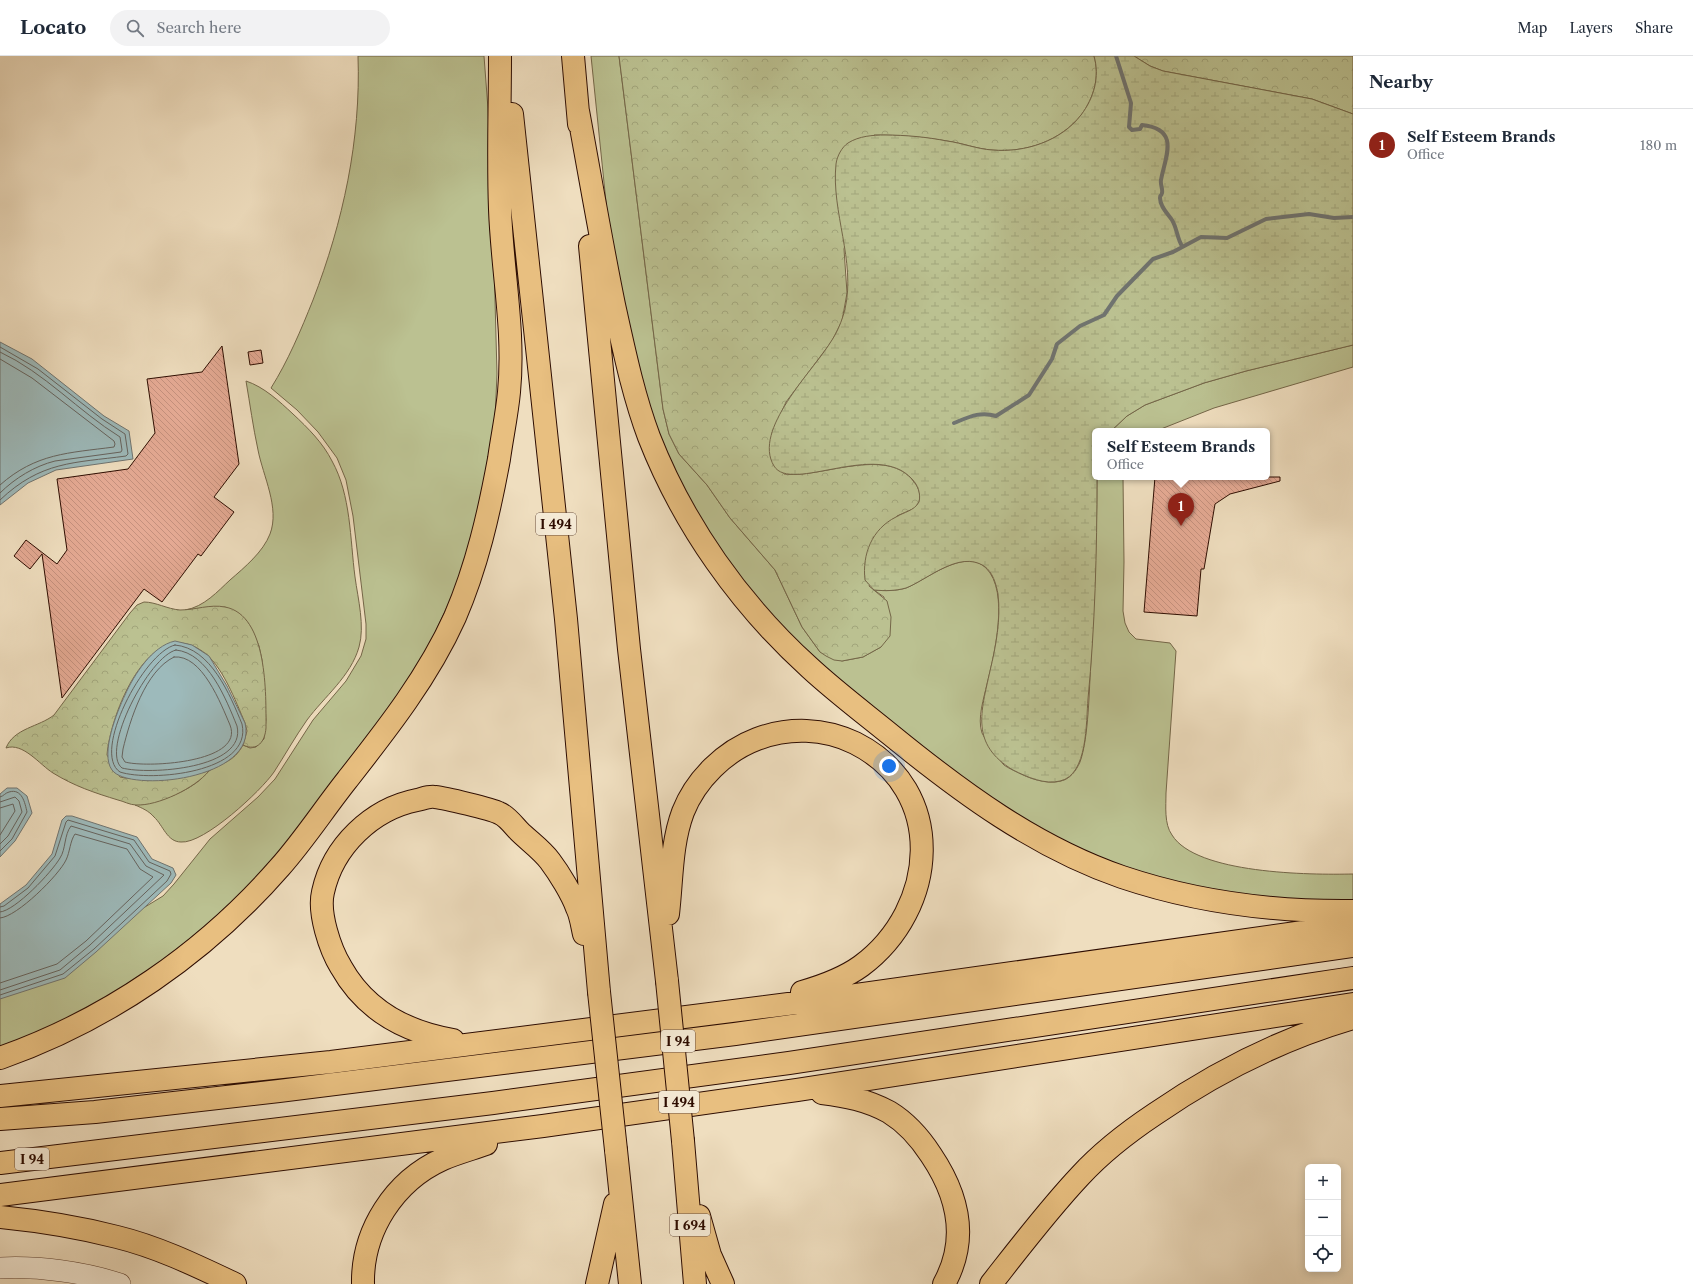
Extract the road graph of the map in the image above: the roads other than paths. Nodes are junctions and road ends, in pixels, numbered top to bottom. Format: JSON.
{"nodes":[{"id":1,"x":500,"y":56,"type":"edge"},
{"id":2,"x":506,"y":56,"type":"edge"},
{"id":3,"x":573,"y":56,"type":"edge"},
{"id":4,"x":578,"y":111,"type":"junction"},
{"id":5,"x":1353,"y":911,"type":"edge"},
{"id":6,"x":1353,"y":925,"type":"edge"},
{"id":7,"x":1353,"y":946,"type":"edge"},
{"id":8,"x":663,"y":951,"type":"junction"},
{"id":9,"x":1353,"y":978,"type":"edge"},
{"id":10,"x":599,"y":992,"type":"junction"},
{"id":11,"x":1353,"y":1004,"type":"edge"},
{"id":12,"x":733,"y":1011,"type":"junction"},
{"id":13,"x":1353,"y":1018,"type":"edge"},
{"id":14,"x":492,"y":1040,"type":"junction"},
{"id":15,"x":0,"y":1058,"type":"edge"},
{"id":16,"x":797,"y":1090,"type":"junction"},
{"id":17,"x":0,"y":1096,"type":"edge"},
{"id":18,"x":0,"y":1119,"type":"edge"},
{"id":19,"x":543,"y":1126,"type":"junction"},
{"id":20,"x":0,"y":1163,"type":"edge"},
{"id":21,"x":685,"y":1167,"type":"junction"},
{"id":22,"x":619,"y":1189,"type":"junction"},
{"id":23,"x":0,"y":1195,"type":"edge"},
{"id":24,"x":0,"y":1217,"type":"edge"},
{"id":25,"x":0,"y":1268,"type":"edge"},
{"id":26,"x":120,"y":1284,"type":"edge"},
{"id":27,"x":235,"y":1284,"type":"edge"},
{"id":28,"x":363,"y":1284,"type":"edge"},
{"id":29,"x":597,"y":1284,"type":"edge"},
{"id":30,"x":630,"y":1284,"type":"edge"},
{"id":31,"x":695,"y":1284,"type":"edge"},
{"id":32,"x":723,"y":1284,"type":"edge"},
{"id":33,"x":944,"y":1284,"type":"edge"},
{"id":34,"x":991,"y":1284,"type":"edge"}],
"edges":[{"from":1,"to":15,"type":"highway"},
{"from":2,"to":10,"type":"highway","number":"I 494"},
{"from":3,"to":4,"type":"highway","number":"I 494"},
{"from":4,"to":5,"type":"highway"},
{"from":4,"to":8,"type":"highway","number":"I 494"},
{"from":6,"to":12,"type":"highway"},
{"from":7,"to":18,"type":"highway","number":"I 94"},
{"from":8,"to":12,"type":"highway"},
{"from":8,"to":21,"type":"highway","number":"I 494","bridge":true},
{"from":9,"to":20,"type":"highway","number":"I 94"},
{"from":10,"to":14,"type":"highway"},
{"from":10,"to":22,"type":"highway","bridge":true},
{"from":11,"to":16,"type":"highway"},
{"from":12,"to":14,"type":"highway"},
{"from":13,"to":34,"type":"highway"},
{"from":14,"to":17,"type":"highway"},
{"from":16,"to":19,"type":"highway"},
{"from":16,"to":33,"type":"highway"},
{"from":19,"to":23,"type":"highway"},
{"from":19,"to":28,"type":"highway"},
{"from":21,"to":31,"type":"highway","number":"I 694"},
{"from":21,"to":32,"type":"highway"},
{"from":22,"to":29,"type":"highway"},
{"from":22,"to":30,"type":"highway"},
{"from":24,"to":27,"type":"highway"},
{"from":25,"to":26,"type":"street"}]}
